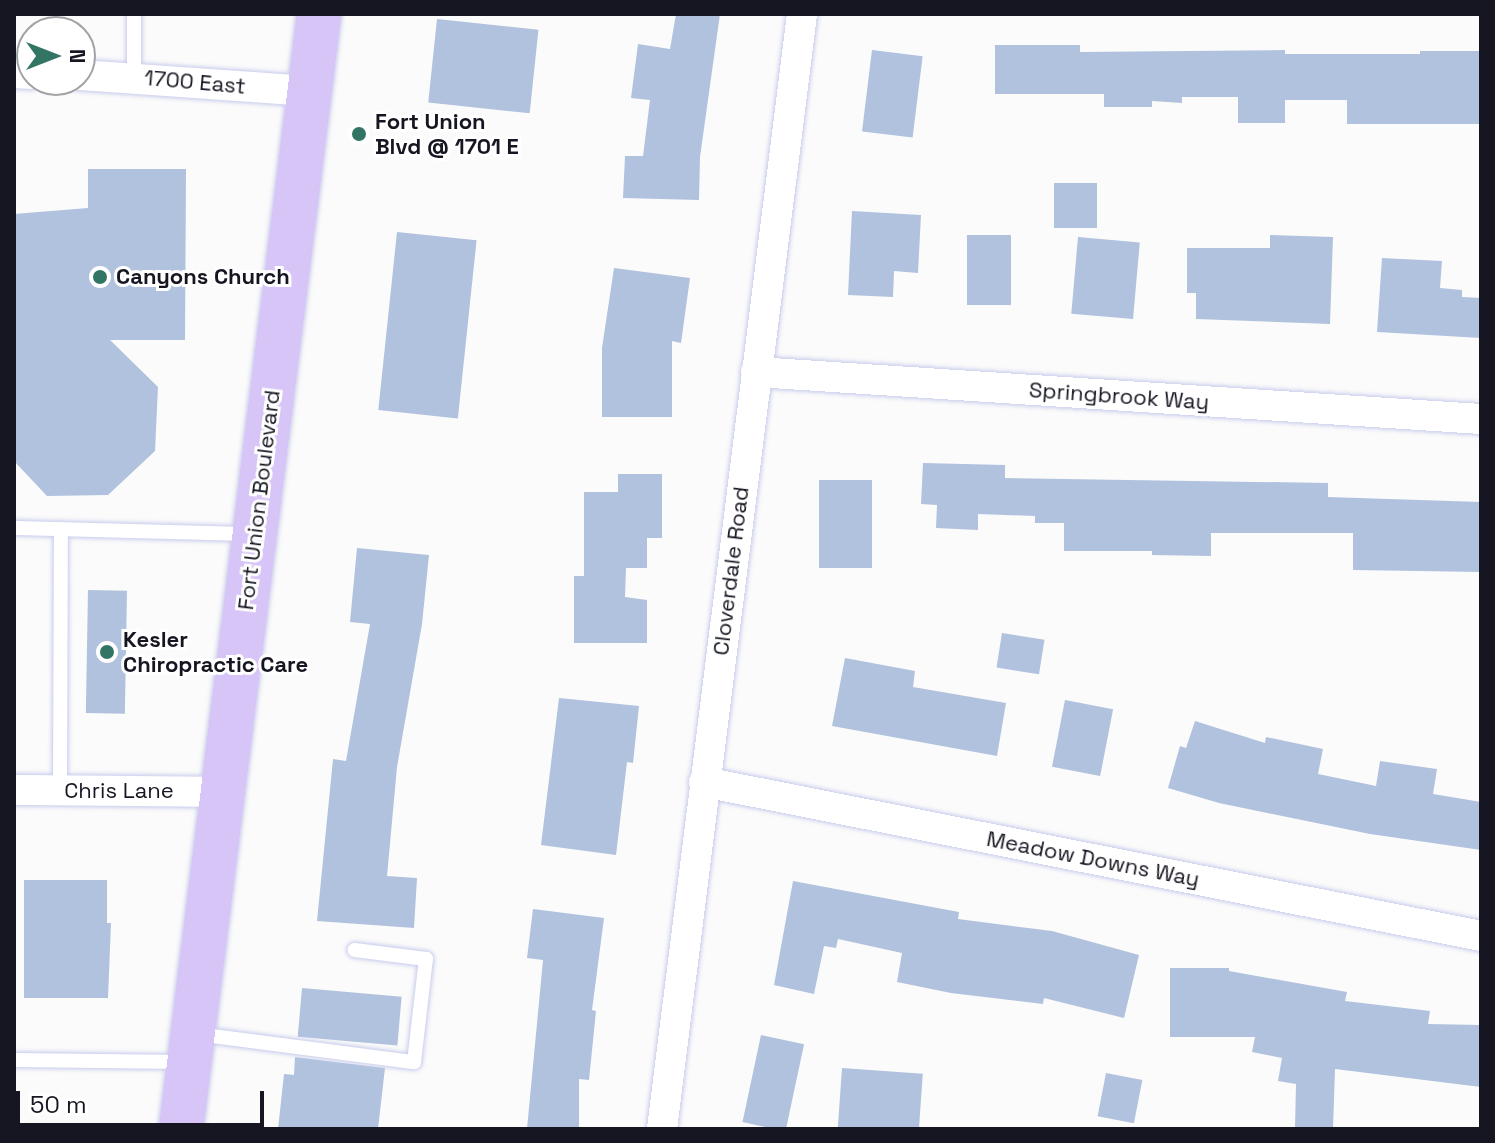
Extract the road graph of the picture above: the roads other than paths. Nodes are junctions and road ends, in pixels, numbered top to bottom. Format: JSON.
{"nodes":[{"id":1,"x":134,"y":14,"type":"edge"},
{"id":2,"x":319,"y":14,"type":"edge"},
{"id":3,"x":802,"y":14,"type":"edge"},
{"id":4,"x":96,"y":76,"type":"edge"},
{"id":5,"x":134,"y":77,"type":"junction"},
{"id":6,"x":309,"y":91,"type":"junction"},
{"id":7,"x":756,"y":372,"type":"junction"},
{"id":8,"x":1481,"y":419,"type":"edge"},
{"id":9,"x":14,"y":528,"type":"edge"},
{"id":10,"x":61,"y":529,"type":"junction"},
{"id":11,"x":254,"y":534,"type":"junction"},
{"id":12,"x":704,"y":782,"type":"junction"},
{"id":13,"x":14,"y":790,"type":"edge"},
{"id":14,"x":60,"y":791,"type":"junction"},
{"id":15,"x":223,"y":792,"type":"junction"},
{"id":16,"x":1481,"y":936,"type":"edge"},
{"id":17,"x":355,"y":950,"type":"dead end"},
{"id":18,"x":191,"y":1048,"type":"junction"},
{"id":19,"x":14,"y":1060,"type":"edge"},
{"id":20,"x":181,"y":1129,"type":"edge"},
{"id":21,"x":662,"y":1129,"type":"edge"}],
"edges":[{"from":1,"to":5,"type":"lane"},
{"from":2,"to":6,"type":"main road","name":"Fort Union Boulevard"},
{"from":3,"to":7,"type":"street","name":"Cloverdale Road"},
{"from":4,"to":5,"type":"street","name":"1700 East"},
{"from":5,"to":6,"type":"street","name":"1700 East"},
{"from":6,"to":11,"type":"main road","name":"Fort Union Boulevard"},
{"from":7,"to":8,"type":"street","name":"Springbrook Way"},
{"from":7,"to":12,"type":"street","name":"Cloverdale Road"},
{"from":9,"to":10,"type":"lane"},
{"from":10,"to":11,"type":"lane"},
{"from":10,"to":14,"type":"lane"},
{"from":11,"to":15,"type":"main road","name":"Fort Union Boulevard"},
{"from":12,"to":16,"type":"street","name":"Meadow Downs Way"},
{"from":12,"to":21,"type":"street","name":"Cloverdale Road"},
{"from":13,"to":14,"type":"street","name":"Chris Lane"},
{"from":14,"to":15,"type":"street","name":"Chris Lane"},
{"from":15,"to":18,"type":"main road","name":"Fort Union Boulevard"},
{"from":17,"to":18,"type":"lane"},
{"from":18,"to":19,"type":"lane"},
{"from":18,"to":20,"type":"main road","name":"Fort Union Boulevard"}]}
